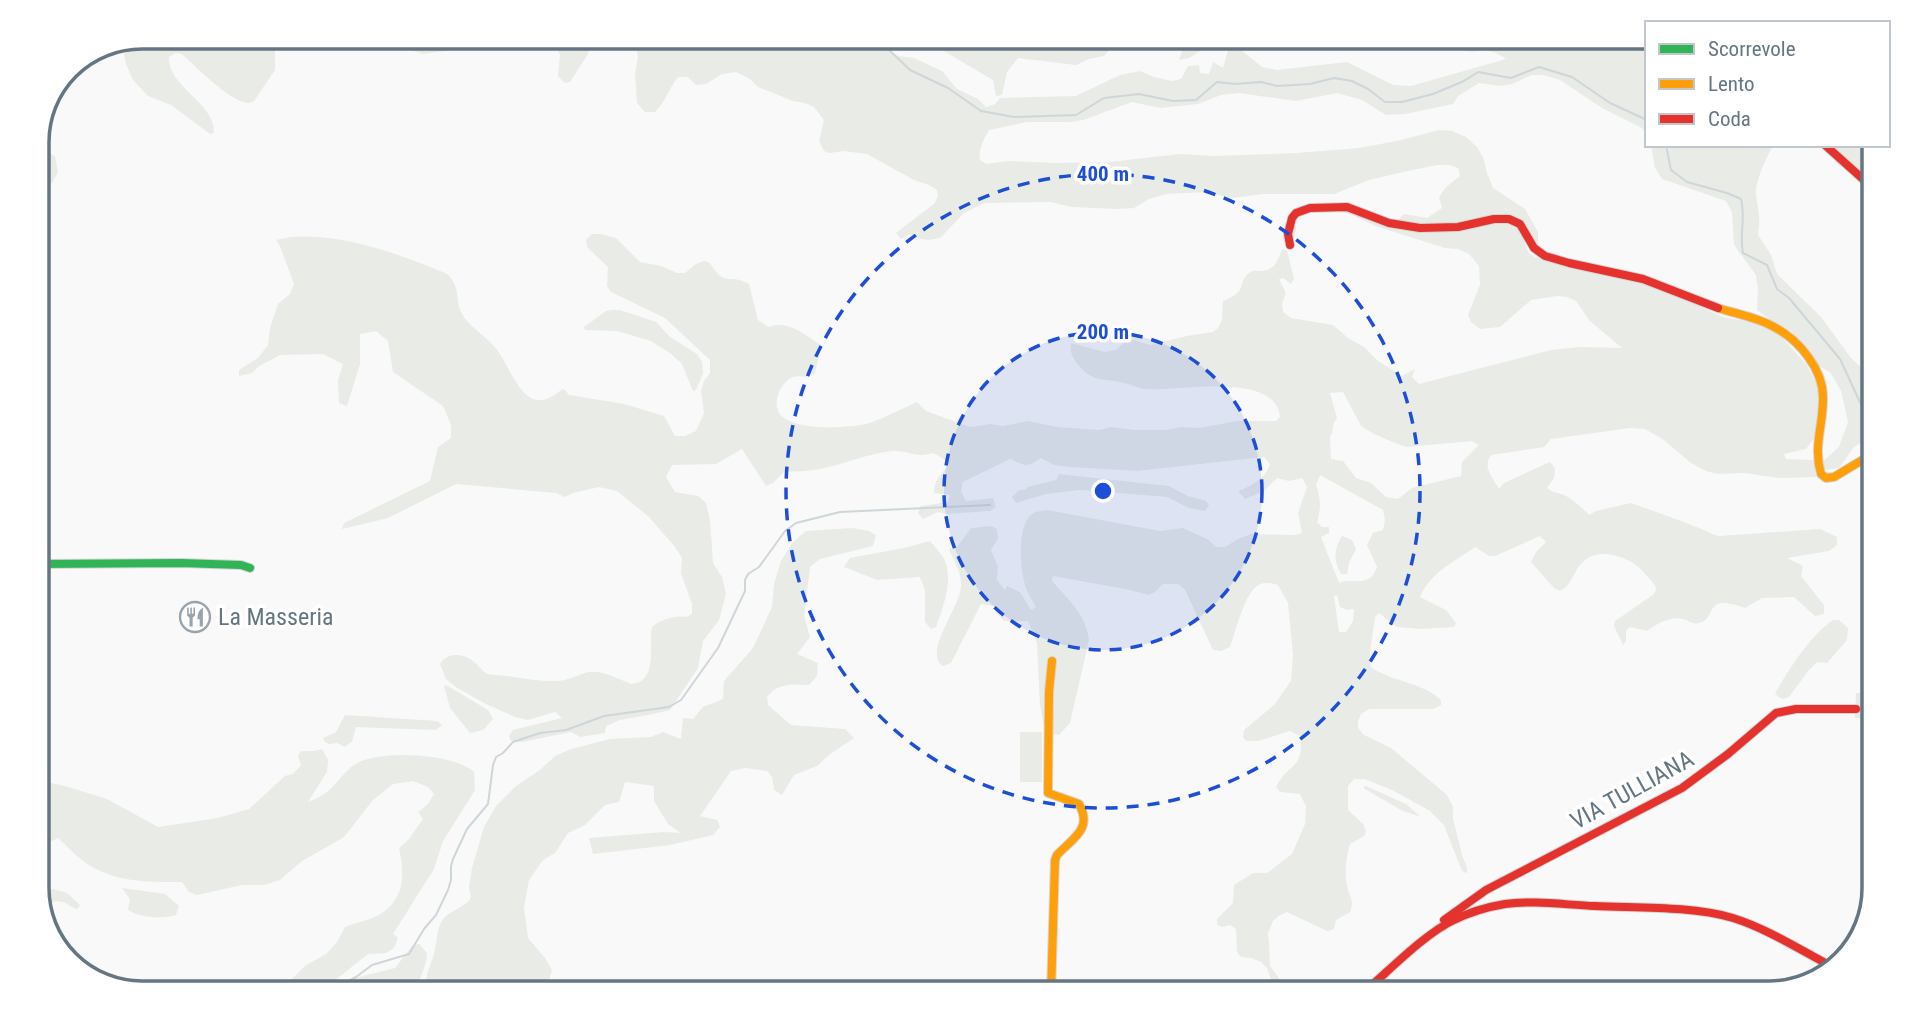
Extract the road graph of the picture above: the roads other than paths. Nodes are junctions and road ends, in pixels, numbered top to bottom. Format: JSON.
{"nodes":[{"id":1,"x":1827,"y":147,"type":"edge"},
{"id":2,"x":1862,"y":178,"type":"edge"},
{"id":3,"x":1290,"y":245,"type":"dead end"},
{"id":4,"x":1862,"y":460,"type":"edge"},
{"id":5,"x":49,"y":565,"type":"edge"},
{"id":6,"x":250,"y":568,"type":"dead end"},
{"id":7,"x":1052,"y":661,"type":"dead end"},
{"id":8,"x":1856,"y":709,"type":"dead end"},
{"id":9,"x":1433,"y":933,"type":"junction"},
{"id":10,"x":1825,"y":963,"type":"edge"},
{"id":11,"x":1051,"y":981,"type":"edge"},
{"id":12,"x":1377,"y":981,"type":"edge"}],
"edges":[{"from":1,"to":2,"type":"street"},
{"from":3,"to":4,"type":"street"},
{"from":5,"to":6,"type":"street"},
{"from":7,"to":11,"type":"street"},
{"from":8,"to":9,"type":"street","name":"VIA TULLIANA"},
{"from":9,"to":10,"type":"street"},
{"from":9,"to":12,"type":"street"}]}
